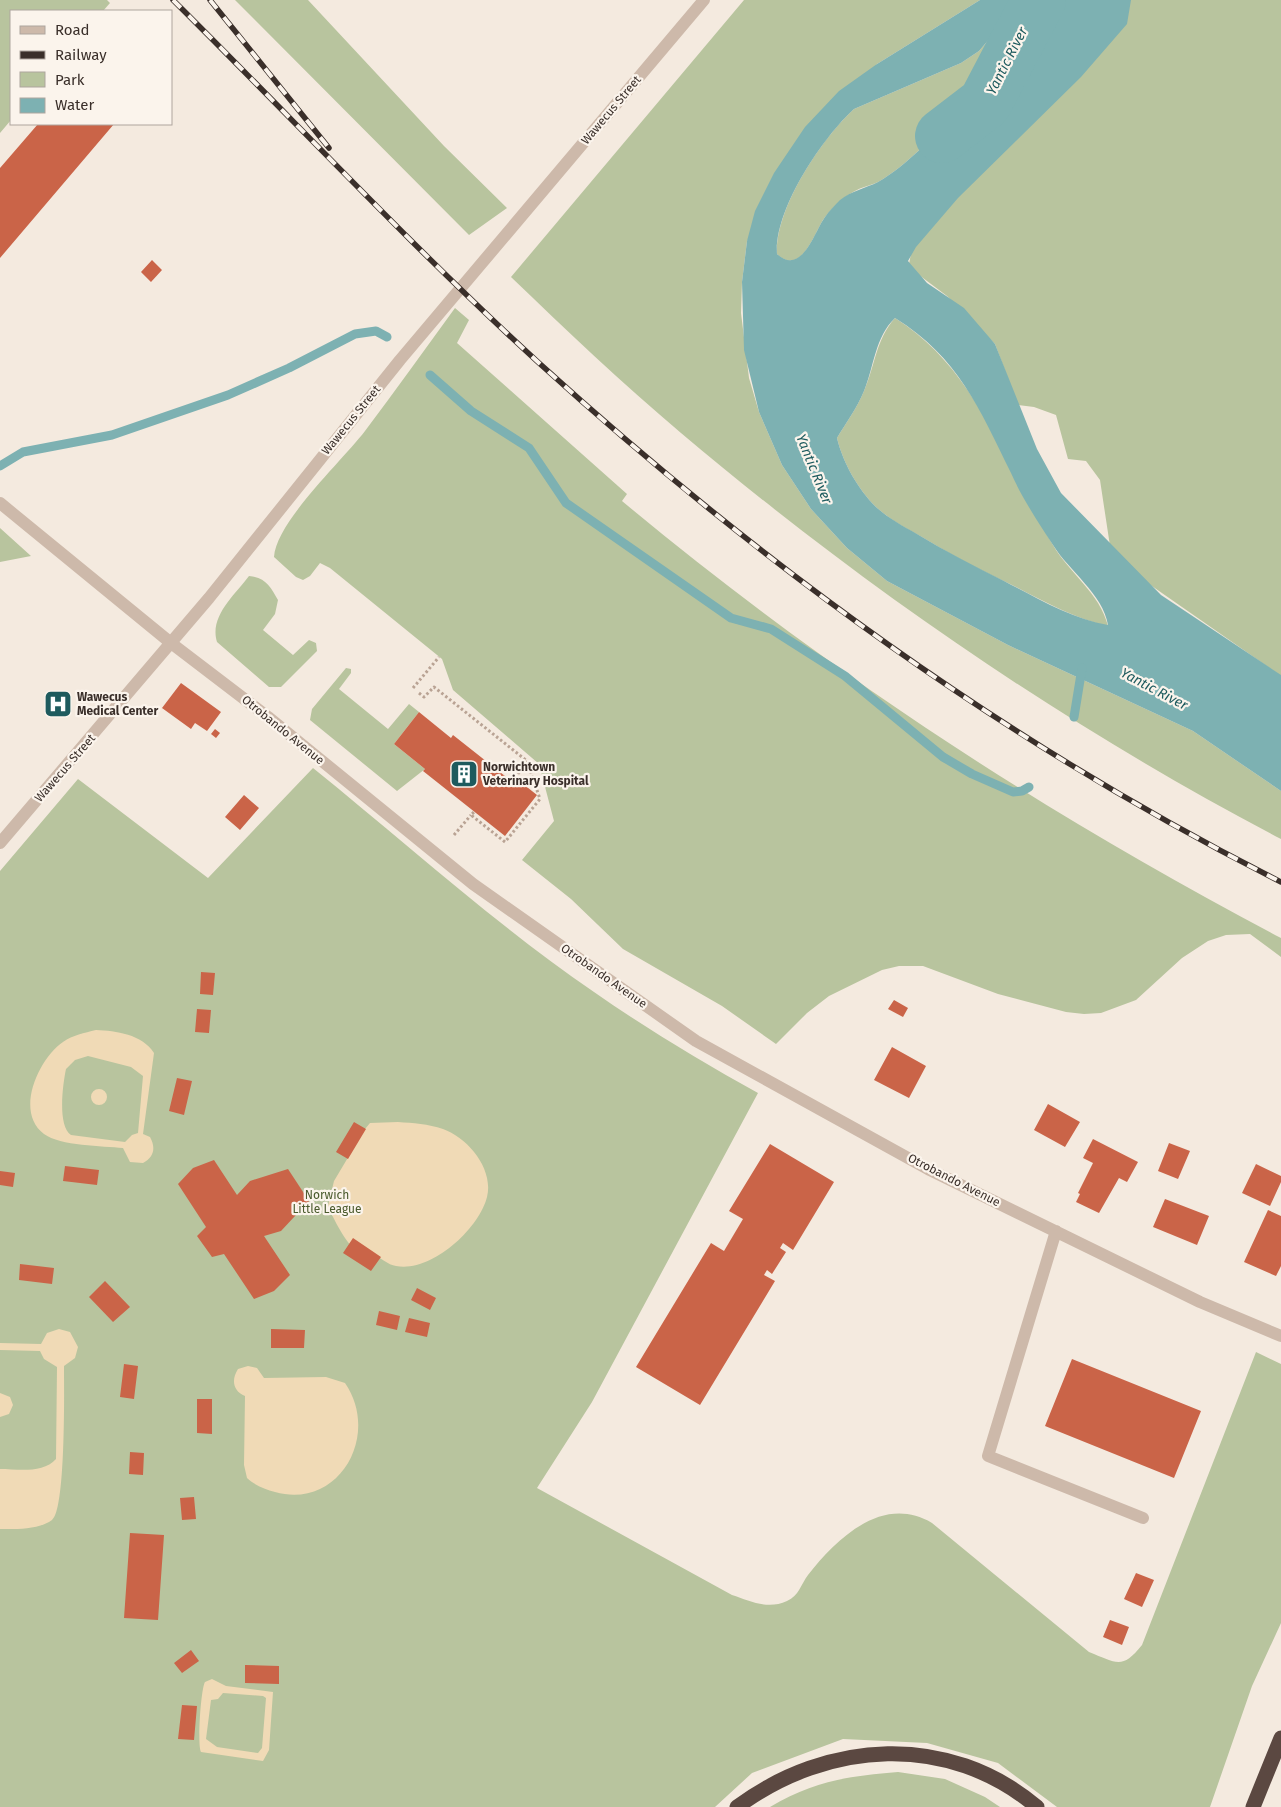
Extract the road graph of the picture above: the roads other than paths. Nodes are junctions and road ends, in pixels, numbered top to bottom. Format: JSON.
{"nodes":[{"id":1,"x":704,"y":0,"type":"edge"},
{"id":2,"x":0,"y":503,"type":"edge"},
{"id":3,"x":171,"y":644,"type":"junction"},
{"id":4,"x":0,"y":843,"type":"edge"},
{"id":5,"x":1056,"y":1231,"type":"junction"},
{"id":6,"x":1281,"y":1336,"type":"edge"},
{"id":7,"x":1143,"y":1518,"type":"dead end"},
{"id":8,"x":1281,"y":1738,"type":"edge"},
{"id":9,"x":737,"y":1807,"type":"edge"},
{"id":10,"x":1037,"y":1807,"type":"edge"},
{"id":11,"x":1253,"y":1807,"type":"edge"}],
"edges":[{"from":1,"to":3,"type":"street","name":"Wawecus Street"},
{"from":2,"to":3,"type":"street","name":"Otrobando Avenue"},
{"from":3,"to":4,"type":"street","name":"Wawecus Street"},
{"from":3,"to":5,"type":"street","name":"Otrobando Avenue"},
{"from":5,"to":6,"type":"street","name":"Otrobando Avenue"},
{"from":5,"to":7,"type":"street"},
{"from":8,"to":11,"type":"highway"},
{"from":9,"to":10,"type":"highway"}]}
